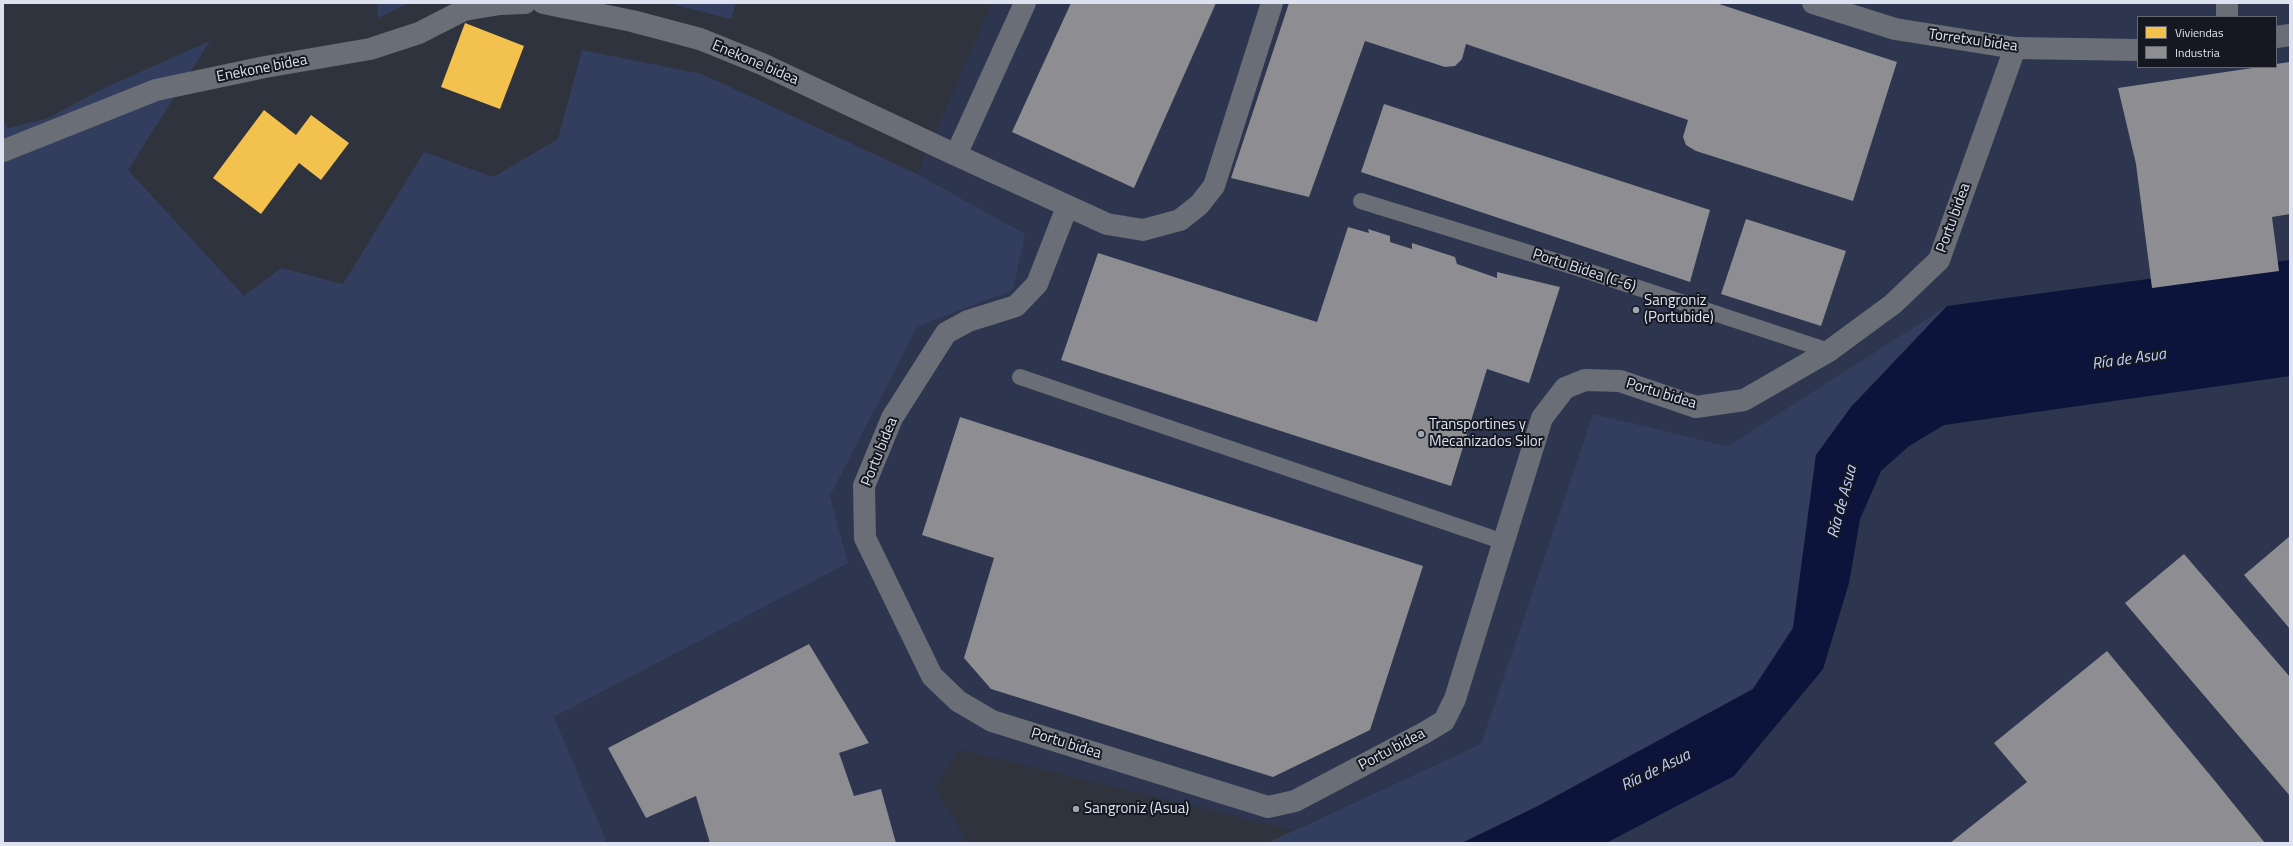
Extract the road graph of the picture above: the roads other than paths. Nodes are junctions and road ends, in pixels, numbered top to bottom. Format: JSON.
{"nodes":[{"id":1,"x":525,"y":3,"type":"edge"},
{"id":2,"x":543,"y":3,"type":"edge"},
{"id":3,"x":1025,"y":3,"type":"edge"},
{"id":4,"x":1272,"y":3,"type":"edge"},
{"id":5,"x":1813,"y":3,"type":"edge"},
{"id":6,"x":2227,"y":3,"type":"edge"},
{"id":7,"x":2227,"y":16,"type":"edge"},
{"id":8,"x":2290,"y":35,"type":"edge"},
{"id":9,"x":2277,"y":37,"type":"edge"},
{"id":10,"x":2015,"y":48,"type":"junction"},
{"id":11,"x":2137,"y":50,"type":"edge"},
{"id":12,"x":3,"y":151,"type":"edge"},
{"id":13,"x":956,"y":155,"type":"junction"},
{"id":14,"x":1361,"y":201,"type":"dead end"},
{"id":15,"x":1067,"y":207,"type":"junction"},
{"id":16,"x":1829,"y":351,"type":"junction"},
{"id":17,"x":1020,"y":377,"type":"dead end"},
{"id":18,"x":1504,"y":542,"type":"junction"}],
"edges":[{"from":1,"to":12,"type":"street","name":"Enekone bidea"},
{"from":2,"to":13,"type":"street","name":"Enekone bidea"},
{"from":3,"to":13,"type":"street"},
{"from":4,"to":15,"type":"street","name":"Enekone bidea"},
{"from":5,"to":10,"type":"street","name":"Torretxu bidea"},
{"from":6,"to":7,"type":"street"},
{"from":8,"to":9,"type":"street"},
{"from":10,"to":11,"type":"street","name":"Torretxu bidea"},
{"from":10,"to":16,"type":"street","name":"Portu bidea"},
{"from":13,"to":15,"type":"street","name":"Enekone bidea"},
{"from":14,"to":16,"type":"lane","name":"Portu Bidea (C-6)"},
{"from":15,"to":18,"type":"street","name":"Portu bidea"},
{"from":16,"to":18,"type":"street","name":"Portu bidea"},
{"from":17,"to":18,"type":"lane"}]}
